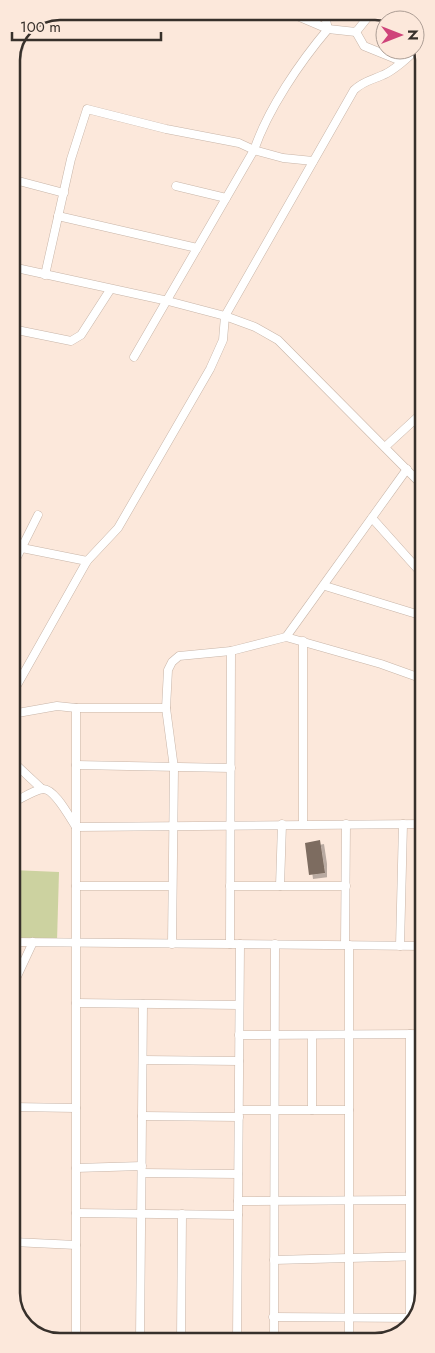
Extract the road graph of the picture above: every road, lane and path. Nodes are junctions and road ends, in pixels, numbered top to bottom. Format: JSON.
{"nodes":[{"id":1,"x":307,"y":20,"type":"edge"},
{"id":2,"x":326,"y":20,"type":"edge"},
{"id":3,"x":366,"y":20,"type":"edge"},
{"id":4,"x":328,"y":29,"type":"junction"},
{"id":5,"x":356,"y":32,"type":"junction"},
{"id":6,"x":401,"y":61,"type":"joint"},
{"id":7,"x":254,"y":150,"type":"junction"},
{"id":8,"x":313,"y":161,"type":"junction"},
{"id":9,"x":20,"y":181,"type":"edge"},
{"id":10,"x":176,"y":186,"type":"dead end"},
{"id":11,"x":64,"y":193,"type":"junction"},
{"id":12,"x":226,"y":198,"type":"junction"},
{"id":13,"x":58,"y":216,"type":"junction"},
{"id":14,"x":197,"y":248,"type":"junction"},
{"id":15,"x":20,"y":269,"type":"edge"},
{"id":16,"x":45,"y":275,"type":"junction"},
{"id":17,"x":110,"y":290,"type":"junction"},
{"id":18,"x":168,"y":301,"type":"junction"},
{"id":19,"x":225,"y":316,"type":"junction"},
{"id":20,"x":20,"y":331,"type":"edge"},
{"id":21,"x":134,"y":357,"type":"dead end"},
{"id":22,"x":415,"y":419,"type":"edge"},
{"id":23,"x":385,"y":447,"type":"junction"},
{"id":24,"x":407,"y":469,"type":"junction"},
{"id":25,"x":415,"y":478,"type":"edge"},
{"id":26,"x":38,"y":515,"type":"dead end"},
{"id":27,"x":372,"y":518,"type":"junction"},
{"id":28,"x":20,"y":547,"type":"edge"},
{"id":29,"x":23,"y":548,"type":"junction"},
{"id":30,"x":20,"y":553,"type":"edge"},
{"id":31,"x":87,"y":561,"type":"junction"},
{"id":32,"x":415,"y":566,"type":"edge"},
{"id":33,"x":325,"y":586,"type":"junction"},
{"id":34,"x":415,"y":614,"type":"edge"},
{"id":35,"x":286,"y":638,"type":"junction"},
{"id":36,"x":303,"y":641,"type":"junction"},
{"id":37,"x":231,"y":651,"type":"junction"},
{"id":38,"x":415,"y":676,"type":"edge"},
{"id":39,"x":20,"y":680,"type":"edge"},
{"id":40,"x":76,"y":708,"type":"junction"},
{"id":41,"x":166,"y":708,"type":"junction"},
{"id":42,"x":20,"y":712,"type":"edge"},
{"id":43,"x":76,"y":765,"type":"junction"},
{"id":44,"x":20,"y":768,"type":"edge"},
{"id":45,"x":174,"y":768,"type":"junction"},
{"id":46,"x":231,"y":768,"type":"junction"},
{"id":47,"x":42,"y":789,"type":"junction"},
{"id":48,"x":20,"y":799,"type":"edge"},
{"id":49,"x":282,"y":824,"type":"junction"},
{"id":50,"x":303,"y":824,"type":"junction"},
{"id":51,"x":346,"y":824,"type":"junction"},
{"id":52,"x":403,"y":824,"type":"junction"},
{"id":53,"x":415,"y":824,"type":"edge"},
{"id":54,"x":173,"y":825,"type":"junction"},
{"id":55,"x":231,"y":825,"type":"junction"},
{"id":56,"x":76,"y":827,"type":"junction"},
{"id":57,"x":76,"y":886,"type":"junction"},
{"id":58,"x":172,"y":886,"type":"junction"},
{"id":59,"x":230,"y":886,"type":"junction"},
{"id":60,"x":280,"y":886,"type":"junction"},
{"id":61,"x":346,"y":886,"type":"junction"},
{"id":62,"x":20,"y":942,"type":"edge"},
{"id":63,"x":33,"y":942,"type":"junction"},
{"id":64,"x":76,"y":943,"type":"junction"},
{"id":65,"x":172,"y":944,"type":"junction"},
{"id":66,"x":230,"y":944,"type":"junction"},
{"id":67,"x":240,"y":944,"type":"junction"},
{"id":68,"x":275,"y":944,"type":"junction"},
{"id":69,"x":347,"y":945,"type":"junction"},
{"id":70,"x":400,"y":946,"type":"junction"},
{"id":71,"x":415,"y":946,"type":"edge"},
{"id":72,"x":20,"y":971,"type":"edge"},
{"id":73,"x":76,"y":1003,"type":"junction"},
{"id":74,"x":143,"y":1004,"type":"junction"},
{"id":75,"x":239,"y":1005,"type":"junction"},
{"id":76,"x":410,"y":1034,"type":"junction"},
{"id":77,"x":415,"y":1034,"type":"edge"},
{"id":78,"x":239,"y":1035,"type":"junction"},
{"id":79,"x":275,"y":1035,"type":"junction"},
{"id":80,"x":312,"y":1035,"type":"junction"},
{"id":81,"x":350,"y":1035,"type":"junction"},
{"id":82,"x":143,"y":1060,"type":"junction"},
{"id":83,"x":239,"y":1061,"type":"junction"},
{"id":84,"x":20,"y":1107,"type":"edge"},
{"id":85,"x":76,"y":1108,"type":"junction"},
{"id":86,"x":274,"y":1110,"type":"junction"},
{"id":87,"x":312,"y":1110,"type":"junction"},
{"id":88,"x":350,"y":1110,"type":"junction"},
{"id":89,"x":239,"y":1114,"type":"junction"},
{"id":90,"x":142,"y":1116,"type":"junction"},
{"id":91,"x":76,"y":1168,"type":"junction"},
{"id":92,"x":142,"y":1169,"type":"junction"},
{"id":93,"x":238,"y":1174,"type":"junction"},
{"id":94,"x":415,"y":1194,"type":"edge"},
{"id":95,"x":410,"y":1196,"type":"junction"},
{"id":96,"x":274,"y":1200,"type":"junction"},
{"id":97,"x":350,"y":1200,"type":"junction"},
{"id":98,"x":238,"y":1201,"type":"junction"},
{"id":99,"x":76,"y":1214,"type":"junction"},
{"id":100,"x":141,"y":1214,"type":"junction"},
{"id":101,"x":182,"y":1214,"type":"junction"},
{"id":102,"x":238,"y":1215,"type":"junction"},
{"id":103,"x":20,"y":1242,"type":"edge"},
{"id":104,"x":76,"y":1245,"type":"junction"},
{"id":105,"x":410,"y":1256,"type":"junction"},
{"id":106,"x":415,"y":1256,"type":"edge"},
{"id":107,"x":350,"y":1259,"type":"junction"},
{"id":108,"x":274,"y":1260,"type":"junction"},
{"id":109,"x":412,"y":1309,"type":"edge"},
{"id":110,"x":273,"y":1317,"type":"junction"},
{"id":111,"x":350,"y":1318,"type":"junction"},
{"id":112,"x":404,"y":1321,"type":"edge"},
{"id":113,"x":76,"y":1333,"type":"edge"},
{"id":114,"x":140,"y":1333,"type":"edge"},
{"id":115,"x":181,"y":1333,"type":"edge"},
{"id":116,"x":237,"y":1333,"type":"edge"},
{"id":117,"x":274,"y":1333,"type":"edge"},
{"id":118,"x":350,"y":1333,"type":"edge"}],
"edges":[{"from":1,"to":4,"type":"street"},
{"from":2,"to":4,"type":"street"},
{"from":3,"to":5,"type":"street"},
{"from":4,"to":5,"type":"street"},
{"from":4,"to":7,"type":"street"},
{"from":5,"to":6,"type":"street"},
{"from":6,"to":8,"type":"street"},
{"from":7,"to":8,"type":"street"},
{"from":7,"to":11,"type":"street"},
{"from":7,"to":12,"type":"street"},
{"from":8,"to":19,"type":"street"},
{"from":9,"to":11,"type":"street"},
{"from":10,"to":12,"type":"street"},
{"from":11,"to":13,"type":"street"},
{"from":12,"to":14,"type":"street"},
{"from":13,"to":14,"type":"street"},
{"from":13,"to":16,"type":"street"},
{"from":14,"to":18,"type":"street"},
{"from":15,"to":16,"type":"street"},
{"from":16,"to":17,"type":"street"},
{"from":17,"to":18,"type":"street"},
{"from":17,"to":20,"type":"street"},
{"from":18,"to":19,"type":"street"},
{"from":18,"to":21,"type":"street"},
{"from":19,"to":23,"type":"street"},
{"from":19,"to":31,"type":"street"},
{"from":22,"to":23,"type":"street"},
{"from":23,"to":24,"type":"street"},
{"from":24,"to":25,"type":"street"},
{"from":24,"to":27,"type":"street"},
{"from":26,"to":29,"type":"street"},
{"from":27,"to":32,"type":"street"},
{"from":27,"to":33,"type":"street"},
{"from":28,"to":29,"type":"street"},
{"from":29,"to":30,"type":"street"},
{"from":29,"to":31,"type":"street"},
{"from":31,"to":39,"type":"street"},
{"from":33,"to":34,"type":"street"},
{"from":33,"to":35,"type":"street"},
{"from":35,"to":36,"type":"street"},
{"from":35,"to":37,"type":"street"},
{"from":36,"to":38,"type":"street"},
{"from":36,"to":50,"type":"street"},
{"from":37,"to":41,"type":"street"},
{"from":37,"to":46,"type":"street"},
{"from":40,"to":41,"type":"street"},
{"from":40,"to":42,"type":"street"},
{"from":40,"to":43,"type":"street"},
{"from":41,"to":45,"type":"street"},
{"from":43,"to":45,"type":"street"},
{"from":43,"to":56,"type":"street"},
{"from":44,"to":47,"type":"street"},
{"from":45,"to":46,"type":"street"},
{"from":45,"to":54,"type":"street"},
{"from":46,"to":55,"type":"street"},
{"from":47,"to":48,"type":"street"},
{"from":47,"to":56,"type":"street"},
{"from":49,"to":50,"type":"street"},
{"from":49,"to":55,"type":"street"},
{"from":49,"to":60,"type":"street"},
{"from":50,"to":51,"type":"street"},
{"from":51,"to":52,"type":"street"},
{"from":51,"to":61,"type":"street"},
{"from":52,"to":53,"type":"street"},
{"from":52,"to":70,"type":"street"},
{"from":54,"to":55,"type":"street"},
{"from":54,"to":56,"type":"street"},
{"from":54,"to":58,"type":"street"},
{"from":55,"to":59,"type":"street"},
{"from":56,"to":57,"type":"street"},
{"from":57,"to":58,"type":"street"},
{"from":57,"to":64,"type":"street"},
{"from":58,"to":65,"type":"street"},
{"from":59,"to":60,"type":"street"},
{"from":59,"to":66,"type":"street"},
{"from":60,"to":61,"type":"street"},
{"from":61,"to":69,"type":"street"},
{"from":62,"to":63,"type":"street"},
{"from":63,"to":64,"type":"street"},
{"from":63,"to":72,"type":"street"},
{"from":64,"to":65,"type":"street"},
{"from":64,"to":73,"type":"street"},
{"from":65,"to":66,"type":"street"},
{"from":66,"to":67,"type":"street"},
{"from":67,"to":68,"type":"street"},
{"from":67,"to":75,"type":"street"},
{"from":68,"to":69,"type":"street"},
{"from":68,"to":79,"type":"street"},
{"from":69,"to":70,"type":"street"},
{"from":69,"to":81,"type":"street"},
{"from":70,"to":71,"type":"street"},
{"from":73,"to":74,"type":"street"},
{"from":73,"to":85,"type":"street"},
{"from":74,"to":75,"type":"street"},
{"from":74,"to":82,"type":"street"},
{"from":75,"to":78,"type":"street"},
{"from":76,"to":77,"type":"street"},
{"from":76,"to":81,"type":"street"},
{"from":76,"to":95,"type":"street"},
{"from":78,"to":79,"type":"street"},
{"from":78,"to":83,"type":"street"},
{"from":79,"to":80,"type":"street"},
{"from":79,"to":86,"type":"street"},
{"from":80,"to":81,"type":"street"},
{"from":80,"to":87,"type":"street"},
{"from":81,"to":88,"type":"street"},
{"from":82,"to":83,"type":"street"},
{"from":82,"to":90,"type":"street"},
{"from":83,"to":89,"type":"street"},
{"from":84,"to":85,"type":"street"},
{"from":85,"to":91,"type":"street"},
{"from":86,"to":87,"type":"street"},
{"from":86,"to":89,"type":"street"},
{"from":86,"to":96,"type":"street"},
{"from":87,"to":88,"type":"street"},
{"from":88,"to":97,"type":"street"},
{"from":89,"to":90,"type":"street"},
{"from":89,"to":93,"type":"street"},
{"from":90,"to":92,"type":"street"},
{"from":91,"to":92,"type":"street"},
{"from":91,"to":99,"type":"street"},
{"from":92,"to":93,"type":"street"},
{"from":92,"to":100,"type":"street"},
{"from":93,"to":98,"type":"street"},
{"from":94,"to":95,"type":"street"},
{"from":95,"to":97,"type":"street"},
{"from":95,"to":105,"type":"street"},
{"from":96,"to":97,"type":"street"},
{"from":96,"to":98,"type":"street"},
{"from":96,"to":108,"type":"street"},
{"from":97,"to":107,"type":"street"},
{"from":98,"to":102,"type":"street"},
{"from":99,"to":100,"type":"street"},
{"from":99,"to":104,"type":"street"},
{"from":100,"to":101,"type":"street"},
{"from":100,"to":114,"type":"street"},
{"from":101,"to":102,"type":"street"},
{"from":101,"to":115,"type":"street"},
{"from":102,"to":116,"type":"street"},
{"from":103,"to":104,"type":"street"},
{"from":104,"to":113,"type":"street"},
{"from":105,"to":106,"type":"street"},
{"from":105,"to":107,"type":"street"},
{"from":105,"to":109,"type":"street"},
{"from":107,"to":108,"type":"street"},
{"from":107,"to":111,"type":"street"},
{"from":108,"to":110,"type":"street"},
{"from":110,"to":111,"type":"street"},
{"from":110,"to":117,"type":"street"},
{"from":111,"to":112,"type":"street"},
{"from":111,"to":118,"type":"street"}]}
